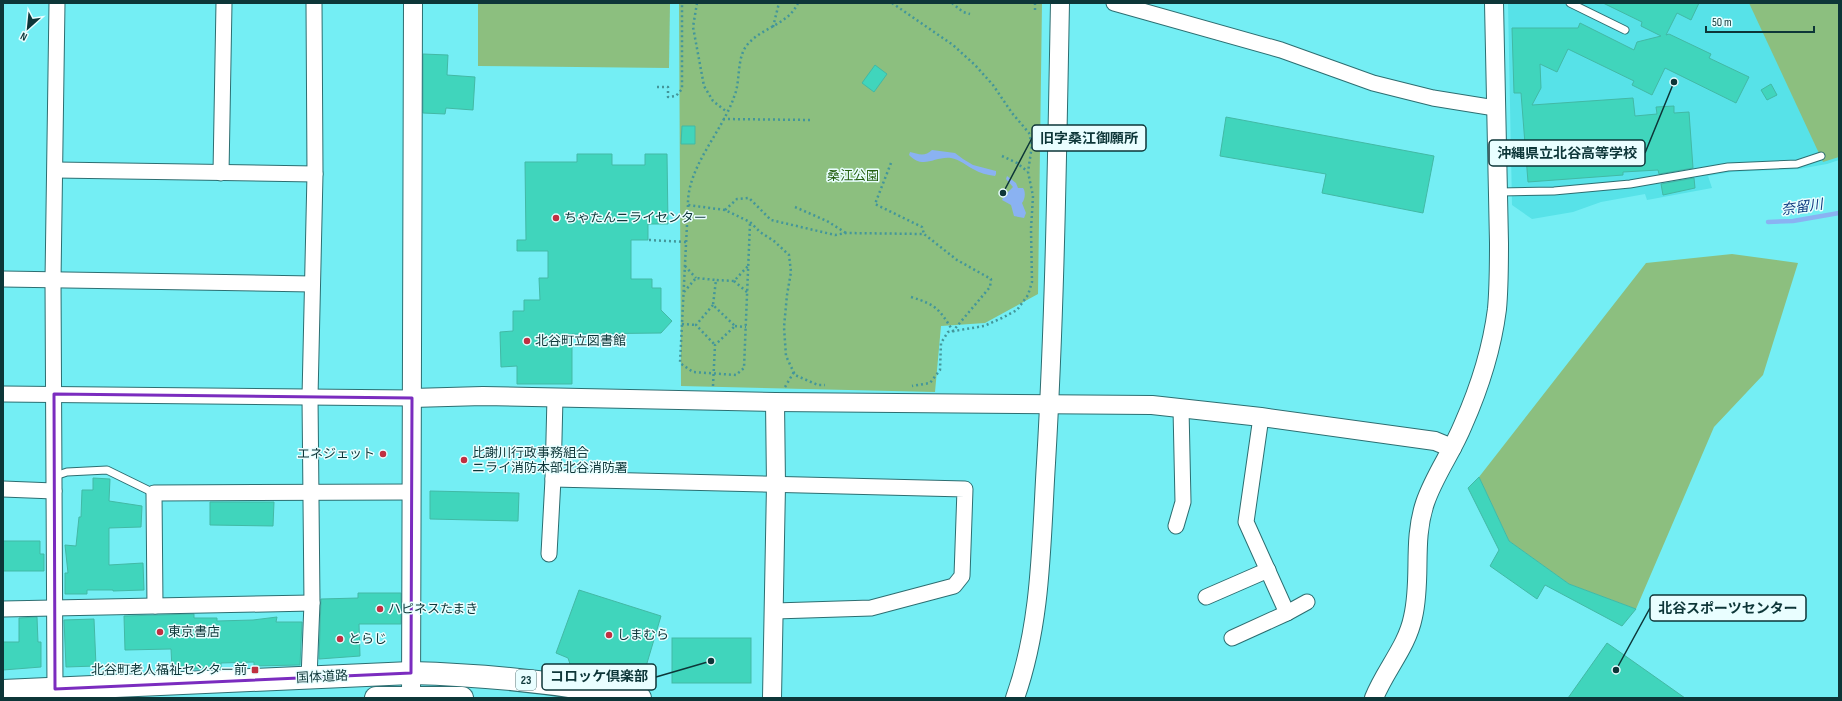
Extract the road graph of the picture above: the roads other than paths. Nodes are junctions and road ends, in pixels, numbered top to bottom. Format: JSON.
{"nodes":[{"id":1,"x":57,"y":3,"type":"edge"},
{"id":2,"x":224,"y":3,"type":"edge"},
{"id":3,"x":314,"y":3,"type":"edge"},
{"id":4,"x":413,"y":3,"type":"edge"},
{"id":5,"x":1060,"y":3,"type":"edge"},
{"id":6,"x":1114,"y":3,"type":"edge"},
{"id":7,"x":1494,"y":3,"type":"edge"},
{"id":8,"x":1570,"y":3,"type":"edge"},
{"id":9,"x":1625,"y":30,"type":"dead end"},
{"id":10,"x":1496,"y":108,"type":"junction"},
{"id":11,"x":1821,"y":156,"type":"dead end"},
{"id":12,"x":56,"y":170,"type":"junction"},
{"id":13,"x":221,"y":173,"type":"junction"},
{"id":14,"x":315,"y":174,"type":"junction"},
{"id":15,"x":1498,"y":192,"type":"junction"},
{"id":16,"x":3,"y":279,"type":"edge"},
{"id":17,"x":53,"y":280,"type":"junction"},
{"id":18,"x":312,"y":284,"type":"junction"},
{"id":19,"x":3,"y":394,"type":"edge"},
{"id":20,"x":54,"y":394,"type":"junction"},
{"id":21,"x":310,"y":397,"type":"junction"},
{"id":22,"x":555,"y":397,"type":"junction"},
{"id":23,"x":779,"y":397,"type":"junction"},
{"id":24,"x":412,"y":398,"type":"junction"},
{"id":25,"x":1049,"y":406,"type":"junction"},
{"id":26,"x":1181,"y":408,"type":"junction"},
{"id":27,"x":1261,"y":417,"type":"junction"},
{"id":28,"x":1452,"y":448,"type":"junction"},
{"id":29,"x":55,"y":476,"type":"junction"},
{"id":30,"x":553,"y":479,"type":"junction"},
{"id":31,"x":776,"y":485,"type":"junction"},
{"id":32,"x":3,"y":489,"type":"edge"},
{"id":33,"x":54,"y":491,"type":"junction"},
{"id":34,"x":412,"y":492,"type":"junction"},
{"id":35,"x":154,"y":493,"type":"junction"},
{"id":36,"x":311,"y":493,"type":"junction"},
{"id":37,"x":1176,"y":526,"type":"dead end"},
{"id":38,"x":549,"y":554,"type":"dead end"},
{"id":39,"x":1268,"y":570,"type":"junction"},
{"id":40,"x":1206,"y":597,"type":"dead end"},
{"id":41,"x":1307,"y":602,"type":"dead end"},
{"id":42,"x":312,"y":603,"type":"junction"},
{"id":43,"x":155,"y":606,"type":"junction"},
{"id":44,"x":54,"y":608,"type":"junction"},
{"id":45,"x":3,"y":609,"type":"edge"},
{"id":46,"x":775,"y":612,"type":"junction"},
{"id":47,"x":1288,"y":613,"type":"junction"},
{"id":48,"x":1232,"y":638,"type":"dead end"},
{"id":49,"x":411,"y":673,"type":"junction"},
{"id":50,"x":309,"y":678,"type":"junction"},
{"id":51,"x":55,"y":690,"type":"junction"},
{"id":52,"x":3,"y":691,"type":"edge"},
{"id":53,"x":376,"y":698,"type":"edge"},
{"id":54,"x":411,"y":698,"type":"edge"},
{"id":55,"x":462,"y":698,"type":"edge"},
{"id":56,"x":640,"y":698,"type":"edge"},
{"id":57,"x":772,"y":698,"type":"edge"},
{"id":58,"x":1015,"y":698,"type":"edge"},
{"id":59,"x":1374,"y":698,"type":"edge"}],
"edges":[{"from":1,"to":12,"type":"street"},
{"from":2,"to":13,"type":"street"},
{"from":3,"to":14,"type":"street"},
{"from":4,"to":24,"type":"street"},
{"from":5,"to":25,"type":"street"},
{"from":6,"to":10,"type":"street"},
{"from":7,"to":10,"type":"street"},
{"from":8,"to":9,"type":"lane"},
{"from":10,"to":15,"type":"street"},
{"from":11,"to":15,"type":"lane"},
{"from":12,"to":13,"type":"street"},
{"from":12,"to":17,"type":"street"},
{"from":13,"to":14,"type":"street"},
{"from":14,"to":18,"type":"street"},
{"from":15,"to":28,"type":"street"},
{"from":16,"to":17,"type":"street"},
{"from":17,"to":18,"type":"street"},
{"from":17,"to":20,"type":"street"},
{"from":18,"to":21,"type":"street"},
{"from":19,"to":20,"type":"street"},
{"from":20,"to":21,"type":"street"},
{"from":20,"to":29,"type":"street"},
{"from":21,"to":24,"type":"street"},
{"from":21,"to":36,"type":"street"},
{"from":22,"to":23,"type":"street"},
{"from":22,"to":24,"type":"street"},
{"from":22,"to":30,"type":"street"},
{"from":23,"to":25,"type":"street"},
{"from":23,"to":31,"type":"street"},
{"from":24,"to":34,"type":"street"},
{"from":25,"to":26,"type":"street"},
{"from":25,"to":58,"type":"street"},
{"from":26,"to":27,"type":"street"},
{"from":26,"to":37,"type":"street"},
{"from":27,"to":28,"type":"street"},
{"from":27,"to":39,"type":"street"},
{"from":28,"to":59,"type":"street"},
{"from":29,"to":33,"type":"street"},
{"from":29,"to":35,"type":"lane"},
{"from":30,"to":31,"type":"street"},
{"from":30,"to":38,"type":"street"},
{"from":31,"to":46,"type":"street"},
{"from":31,"to":46,"type":"street"},
{"from":32,"to":33,"type":"street"},
{"from":33,"to":44,"type":"street"},
{"from":34,"to":36,"type":"street"},
{"from":34,"to":49,"type":"street"},
{"from":35,"to":36,"type":"street"},
{"from":35,"to":43,"type":"street"},
{"from":36,"to":42,"type":"street"},
{"from":39,"to":40,"type":"street"},
{"from":39,"to":47,"type":"street"},
{"from":41,"to":47,"type":"street"},
{"from":42,"to":43,"type":"street"},
{"from":42,"to":50,"type":"street"},
{"from":43,"to":44,"type":"street"},
{"from":44,"to":45,"type":"street"},
{"from":44,"to":51,"type":"street"},
{"from":46,"to":57,"type":"street"},
{"from":47,"to":48,"type":"street"},
{"from":49,"to":50,"type":"main road","name":"国体道路","number":"23"},
{"from":49,"to":54,"type":"street"},
{"from":49,"to":56,"type":"main road","name":"国体道路","number":"23"},
{"from":50,"to":51,"type":"main road","name":"国体道路","number":"23"},
{"from":51,"to":52,"type":"main road","name":"国体道路","number":"23"},
{"from":53,"to":54,"type":"main road"},
{"from":54,"to":55,"type":"main road"}]}
